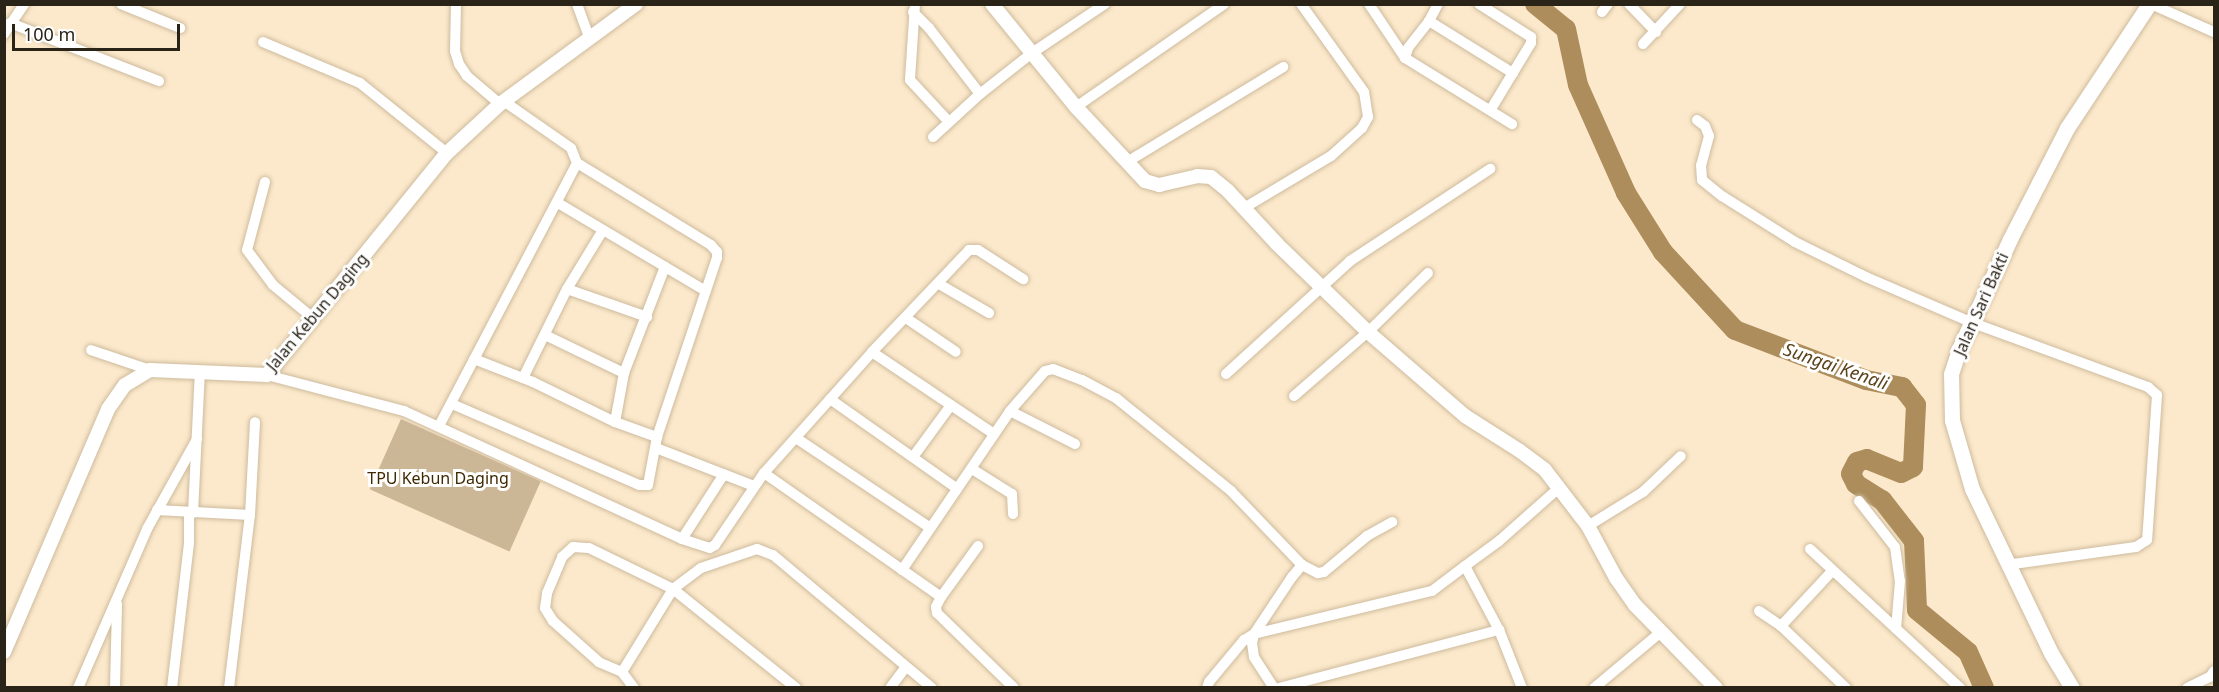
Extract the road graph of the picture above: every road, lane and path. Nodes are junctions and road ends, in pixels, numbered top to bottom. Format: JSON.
{"nodes":[{"id":1,"x":24,"y":4,"type":"edge"},
{"id":2,"x":121,"y":4,"type":"edge"},
{"id":3,"x":456,"y":4,"type":"edge"},
{"id":4,"x":577,"y":4,"type":"edge"},
{"id":5,"x":636,"y":4,"type":"edge"},
{"id":6,"x":992,"y":4,"type":"edge"},
{"id":7,"x":1105,"y":4,"type":"edge"},
{"id":8,"x":1224,"y":4,"type":"edge"},
{"id":9,"x":1301,"y":4,"type":"edge"},
{"id":10,"x":1369,"y":4,"type":"edge"},
{"id":11,"x":1438,"y":4,"type":"edge"},
{"id":12,"x":1479,"y":4,"type":"edge"},
{"id":13,"x":1629,"y":4,"type":"edge"},
{"id":14,"x":1680,"y":4,"type":"edge"},
{"id":15,"x":2150,"y":4,"type":"edge"},
{"id":16,"x":914,"y":8,"type":"edge"},
{"id":17,"x":1429,"y":21,"type":"junction"},
{"id":18,"x":10,"y":23,"type":"junction"},
{"id":19,"x":180,"y":28,"type":"dead end"},
{"id":20,"x":1656,"y":32,"type":"junction"},
{"id":21,"x":2214,"y":32,"type":"edge"},
{"id":22,"x":4,"y":34,"type":"edge"},
{"id":23,"x":589,"y":37,"type":"junction"},
{"id":24,"x":263,"y":42,"type":"dead end"},
{"id":25,"x":1643,"y":44,"type":"dead end"},
{"id":26,"x":1032,"y":53,"type":"junction"},
{"id":27,"x":1405,"y":58,"type":"junction"},
{"id":28,"x":1283,"y":67,"type":"dead end"},
{"id":29,"x":1513,"y":73,"type":"junction"},
{"id":30,"x":159,"y":81,"type":"dead end"},
{"id":31,"x":980,"y":94,"type":"junction"},
{"id":32,"x":502,"y":103,"type":"junction"},
{"id":33,"x":1076,"y":107,"type":"junction"},
{"id":34,"x":1491,"y":110,"type":"junction"},
{"id":35,"x":1697,"y":120,"type":"dead end"},
{"id":36,"x":949,"y":123,"type":"junction"},
{"id":37,"x":1512,"y":124,"type":"dead end"},
{"id":38,"x":933,"y":137,"type":"dead end"},
{"id":39,"x":447,"y":153,"type":"junction"},
{"id":40,"x":1127,"y":162,"type":"junction"},
{"id":41,"x":577,"y":163,"type":"junction"},
{"id":42,"x":1490,"y":169,"type":"dead end"},
{"id":43,"x":265,"y":182,"type":"dead end"},
{"id":44,"x":558,"y":203,"type":"junction"},
{"id":45,"x":1244,"y":208,"type":"junction"},
{"id":46,"x":603,"y":230,"type":"junction"},
{"id":47,"x":665,"y":267,"type":"junction"},
{"id":48,"x":1428,"y":273,"type":"dead end"},
{"id":49,"x":1023,"y":279,"type":"dead end"},
{"id":50,"x":939,"y":284,"type":"junction"},
{"id":51,"x":1322,"y":287,"type":"junction"},
{"id":52,"x":567,"y":289,"type":"junction"},
{"id":53,"x":704,"y":290,"type":"junction"},
{"id":54,"x":989,"y":313,"type":"dead end"},
{"id":55,"x":647,"y":317,"type":"junction"},
{"id":56,"x":313,"y":318,"type":"junction"},
{"id":57,"x":906,"y":318,"type":"junction"},
{"id":58,"x":1973,"y":323,"type":"junction"},
{"id":59,"x":1368,"y":332,"type":"junction"},
{"id":60,"x":545,"y":335,"type":"junction"},
{"id":61,"x":91,"y":350,"type":"dead end"},
{"id":62,"x":872,"y":352,"type":"junction"},
{"id":63,"x":956,"y":352,"type":"dead end"},
{"id":64,"x":474,"y":359,"type":"junction"},
{"id":65,"x":150,"y":370,"type":"junction"},
{"id":66,"x":200,"y":372,"type":"junction"},
{"id":67,"x":624,"y":373,"type":"junction"},
{"id":68,"x":1226,"y":374,"type":"dead end"},
{"id":69,"x":267,"y":375,"type":"junction"},
{"id":70,"x":523,"y":378,"type":"junction"},
{"id":71,"x":1294,"y":396,"type":"dead end"},
{"id":72,"x":830,"y":399,"type":"junction"},
{"id":73,"x":452,"y":404,"type":"junction"},
{"id":74,"x":951,"y":405,"type":"junction"},
{"id":75,"x":1010,"y":411,"type":"junction"},
{"id":76,"x":255,"y":422,"type":"dead end"},
{"id":77,"x":615,"y":422,"type":"junction"},
{"id":78,"x":439,"y":426,"type":"junction"},
{"id":79,"x":994,"y":434,"type":"junction"},
{"id":80,"x":796,"y":438,"type":"junction"},
{"id":81,"x":197,"y":439,"type":"junction"},
{"id":82,"x":656,"y":442,"type":"junction"},
{"id":83,"x":1075,"y":444,"type":"dead end"},
{"id":84,"x":1681,"y":456,"type":"dead end"},
{"id":85,"x":913,"y":457,"type":"junction"},
{"id":86,"x":972,"y":469,"type":"junction"},
{"id":87,"x":764,"y":473,"type":"junction"},
{"id":88,"x":724,"y":474,"type":"junction"},
{"id":89,"x":754,"y":486,"type":"junction"},
{"id":90,"x":956,"y":488,"type":"junction"},
{"id":91,"x":1559,"y":488,"type":"junction"},
{"id":92,"x":1859,"y":501,"type":"dead end"},
{"id":93,"x":157,"y":510,"type":"junction"},
{"id":94,"x":191,"y":513,"type":"junction"},
{"id":95,"x":1014,"y":513,"type":"dead end"},
{"id":96,"x":250,"y":515,"type":"junction"},
{"id":97,"x":1392,"y":522,"type":"dead end"},
{"id":98,"x":1588,"y":526,"type":"junction"},
{"id":99,"x":929,"y":527,"type":"junction"},
{"id":100,"x":682,"y":539,"type":"junction"},
{"id":101,"x":978,"y":546,"type":"dead end"},
{"id":102,"x":1810,"y":549,"type":"dead end"},
{"id":103,"x":1302,"y":565,"type":"junction"},
{"id":104,"x":2007,"y":565,"type":"junction"},
{"id":105,"x":1465,"y":566,"type":"junction"},
{"id":106,"x":902,"y":570,"type":"junction"},
{"id":107,"x":1833,"y":570,"type":"junction"},
{"id":108,"x":673,"y":589,"type":"junction"},
{"id":109,"x":941,"y":597,"type":"junction"},
{"id":110,"x":117,"y":598,"type":"junction"},
{"id":111,"x":1759,"y":611,"type":"dead end"},
{"id":112,"x":1781,"y":626,"type":"junction"},
{"id":113,"x":1896,"y":629,"type":"junction"},
{"id":114,"x":1499,"y":630,"type":"junction"},
{"id":115,"x":1661,"y":632,"type":"junction"},
{"id":116,"x":1254,"y":634,"type":"junction"},
{"id":117,"x":4,"y":652,"type":"edge"},
{"id":118,"x":906,"y":667,"type":"junction"},
{"id":119,"x":2214,"y":671,"type":"edge"},
{"id":120,"x":622,"y":672,"type":"junction"},
{"id":121,"x":1707,"y":685,"type":"edge"},
{"id":122,"x":78,"y":687,"type":"edge"},
{"id":123,"x":115,"y":687,"type":"edge"},
{"id":124,"x":172,"y":687,"type":"edge"},
{"id":125,"x":229,"y":687,"type":"edge"},
{"id":126,"x":634,"y":687,"type":"edge"},
{"id":127,"x":796,"y":687,"type":"edge"},
{"id":128,"x":890,"y":687,"type":"edge"},
{"id":129,"x":932,"y":687,"type":"edge"},
{"id":130,"x":1014,"y":687,"type":"edge"},
{"id":131,"x":1207,"y":687,"type":"edge"},
{"id":132,"x":1274,"y":687,"type":"edge"},
{"id":133,"x":1279,"y":687,"type":"edge"},
{"id":134,"x":1522,"y":687,"type":"edge"},
{"id":135,"x":1594,"y":687,"type":"edge"},
{"id":136,"x":1846,"y":687,"type":"edge"},
{"id":137,"x":1960,"y":687,"type":"edge"},
{"id":138,"x":2072,"y":687,"type":"edge"},
{"id":139,"x":2187,"y":687,"type":"edge"}],
"edges":[{"from":1,"to":18,"type":"street"},
{"from":2,"to":19,"type":"street"},
{"from":3,"to":32,"type":"street"},
{"from":4,"to":23,"type":"street"},
{"from":5,"to":23,"type":"street","name":"Jalan Kebun Daging"},
{"from":6,"to":26,"type":"street"},
{"from":7,"to":26,"type":"street"},
{"from":8,"to":33,"type":"street"},
{"from":9,"to":45,"type":"street"},
{"from":10,"to":27,"type":"street"},
{"from":11,"to":17,"type":"street"},
{"from":12,"to":29,"type":"street"},
{"from":13,"to":20,"type":"street"},
{"from":14,"to":20,"type":"street"},
{"from":15,"to":21,"type":"street"},
{"from":15,"to":58,"type":"main road","name":"Jalan Sari Bakti"},
{"from":16,"to":31,"type":"street"},
{"from":16,"to":36,"type":"street"},
{"from":17,"to":27,"type":"street"},
{"from":17,"to":29,"type":"street"},
{"from":18,"to":22,"type":"street"},
{"from":18,"to":30,"type":"street"},
{"from":20,"to":25,"type":"street"},
{"from":23,"to":32,"type":"street","name":"Jalan Kebun Daging"},
{"from":24,"to":39,"type":"street"},
{"from":26,"to":31,"type":"street"},
{"from":26,"to":33,"type":"street"},
{"from":27,"to":34,"type":"street"},
{"from":28,"to":40,"type":"street"},
{"from":29,"to":34,"type":"street"},
{"from":31,"to":36,"type":"street"},
{"from":32,"to":39,"type":"street","name":"Jalan Kebun Daging"},
{"from":32,"to":41,"type":"street"},
{"from":33,"to":40,"type":"street"},
{"from":34,"to":37,"type":"street"},
{"from":35,"to":58,"type":"street"},
{"from":36,"to":38,"type":"street"},
{"from":39,"to":56,"type":"street","name":"Jalan Kebun Daging"},
{"from":40,"to":45,"type":"street"},
{"from":41,"to":44,"type":"street"},
{"from":41,"to":53,"type":"street"},
{"from":42,"to":51,"type":"street"},
{"from":43,"to":56,"type":"street"},
{"from":44,"to":46,"type":"street"},
{"from":44,"to":64,"type":"street"},
{"from":45,"to":51,"type":"street"},
{"from":46,"to":47,"type":"street"},
{"from":46,"to":52,"type":"street"},
{"from":47,"to":53,"type":"street"},
{"from":47,"to":55,"type":"street"},
{"from":48,"to":59,"type":"street"},
{"from":49,"to":50,"type":"street"},
{"from":50,"to":54,"type":"street"},
{"from":50,"to":57,"type":"street"},
{"from":51,"to":59,"type":"street"},
{"from":51,"to":68,"type":"street"},
{"from":52,"to":55,"type":"street"},
{"from":52,"to":60,"type":"street"},
{"from":53,"to":82,"type":"street"},
{"from":55,"to":67,"type":"street"},
{"from":56,"to":69,"type":"street","name":"Jalan Kebun Daging"},
{"from":57,"to":62,"type":"street"},
{"from":57,"to":63,"type":"street"},
{"from":58,"to":104,"type":"main road","name":"Jalan Sari Bakti"},
{"from":58,"to":104,"type":"street"},
{"from":59,"to":71,"type":"street"},
{"from":59,"to":91,"type":"street"},
{"from":60,"to":67,"type":"street"},
{"from":60,"to":70,"type":"street"},
{"from":61,"to":65,"type":"street"},
{"from":62,"to":72,"type":"street"},
{"from":62,"to":74,"type":"street"},
{"from":64,"to":70,"type":"street"},
{"from":64,"to":73,"type":"street"},
{"from":65,"to":66,"type":"street","name":"Jalan Kebun Daging"},
{"from":65,"to":117,"type":"street"},
{"from":66,"to":69,"type":"street","name":"Jalan Kebun Daging"},
{"from":66,"to":81,"type":"street"},
{"from":67,"to":77,"type":"street"},
{"from":69,"to":78,"type":"street"},
{"from":70,"to":77,"type":"street"},
{"from":72,"to":80,"type":"street"},
{"from":72,"to":85,"type":"street"},
{"from":73,"to":78,"type":"street"},
{"from":73,"to":82,"type":"street"},
{"from":74,"to":79,"type":"street"},
{"from":74,"to":85,"type":"street"},
{"from":75,"to":79,"type":"street"},
{"from":75,"to":83,"type":"street"},
{"from":75,"to":103,"type":"street"},
{"from":76,"to":96,"type":"street"},
{"from":77,"to":82,"type":"street"},
{"from":78,"to":100,"type":"street"},
{"from":79,"to":86,"type":"street"},
{"from":80,"to":87,"type":"street"},
{"from":80,"to":99,"type":"street"},
{"from":81,"to":93,"type":"street"},
{"from":81,"to":94,"type":"street"},
{"from":82,"to":88,"type":"street"},
{"from":84,"to":98,"type":"street"},
{"from":85,"to":90,"type":"street"},
{"from":86,"to":90,"type":"street"},
{"from":86,"to":95,"type":"street"},
{"from":87,"to":89,"type":"street"},
{"from":87,"to":106,"type":"street"},
{"from":88,"to":89,"type":"street"},
{"from":88,"to":100,"type":"street"},
{"from":89,"to":100,"type":"street"},
{"from":90,"to":99,"type":"street"},
{"from":91,"to":98,"type":"street"},
{"from":91,"to":105,"type":"street"},
{"from":92,"to":113,"type":"street"},
{"from":93,"to":94,"type":"street"},
{"from":93,"to":110,"type":"street"},
{"from":94,"to":96,"type":"street"},
{"from":94,"to":124,"type":"street"},
{"from":96,"to":125,"type":"street"},
{"from":97,"to":103,"type":"street"},
{"from":98,"to":115,"type":"street"},
{"from":99,"to":106,"type":"street"},
{"from":101,"to":109,"type":"street"},
{"from":102,"to":107,"type":"street"},
{"from":103,"to":116,"type":"street"},
{"from":104,"to":138,"type":"main road","name":"Jalan Sari Bakti"},
{"from":105,"to":114,"type":"street"},
{"from":105,"to":116,"type":"street"},
{"from":106,"to":109,"type":"street"},
{"from":107,"to":112,"type":"street"},
{"from":107,"to":113,"type":"street"},
{"from":108,"to":118,"type":"street"},
{"from":108,"to":120,"type":"street"},
{"from":108,"to":120,"type":"street"},
{"from":108,"to":127,"type":"street"},
{"from":109,"to":130,"type":"street"},
{"from":110,"to":122,"type":"street"},
{"from":110,"to":123,"type":"street"},
{"from":111,"to":112,"type":"street"},
{"from":112,"to":136,"type":"street"},
{"from":113,"to":137,"type":"street"},
{"from":114,"to":133,"type":"street"},
{"from":114,"to":134,"type":"street"},
{"from":115,"to":121,"type":"street"},
{"from":115,"to":135,"type":"street"},
{"from":116,"to":131,"type":"street"},
{"from":116,"to":132,"type":"street"},
{"from":118,"to":128,"type":"street"},
{"from":118,"to":129,"type":"street"},
{"from":119,"to":139,"type":"street"},
{"from":120,"to":126,"type":"street"}]}
